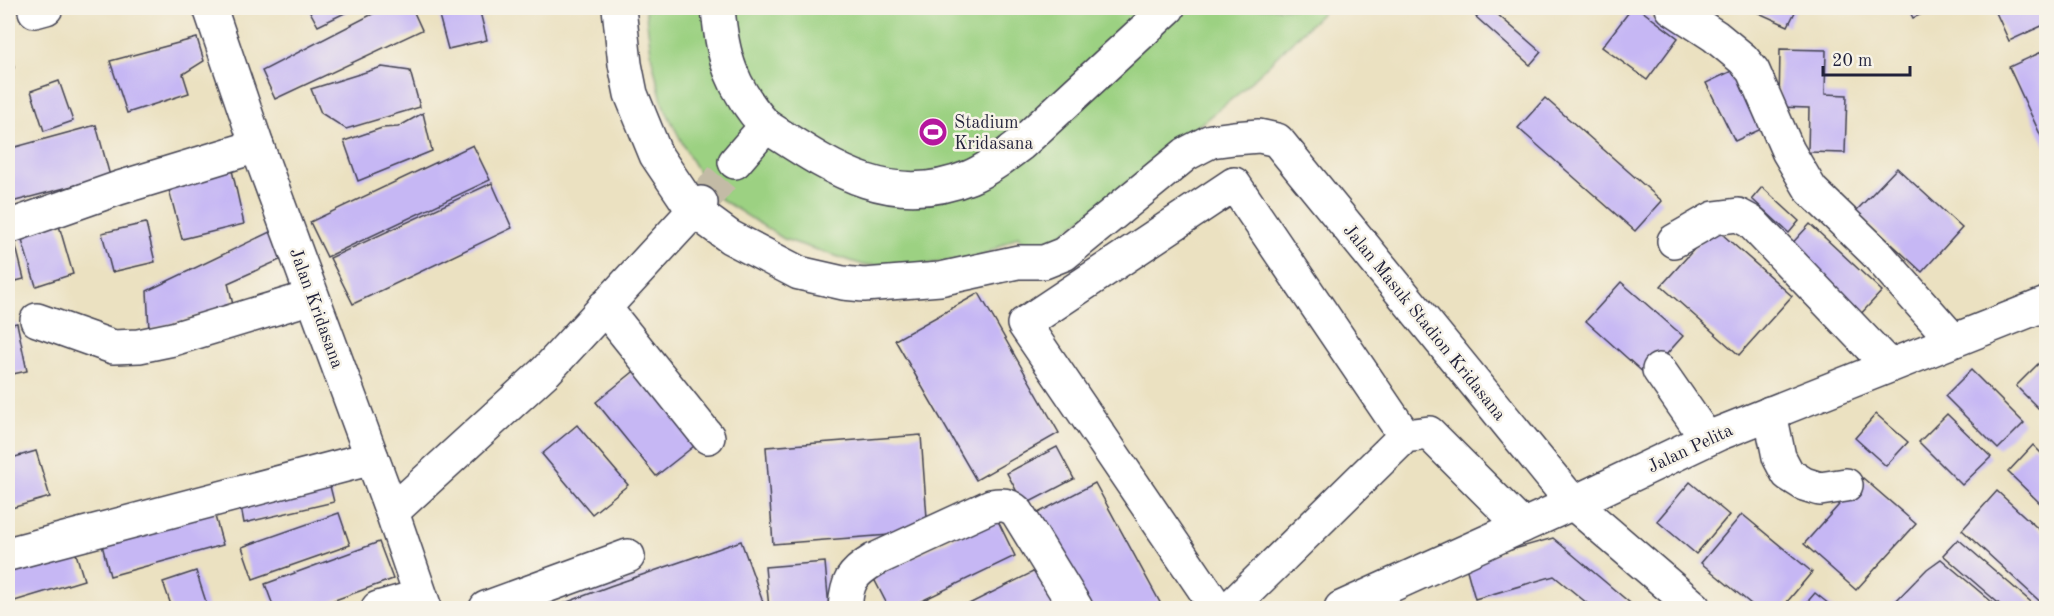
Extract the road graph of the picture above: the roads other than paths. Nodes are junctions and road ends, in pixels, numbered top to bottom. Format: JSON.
{"nodes":[{"id":1,"x":619,"y":8,"type":"edge"},
{"id":2,"x":718,"y":8,"type":"edge"},
{"id":3,"x":1168,"y":8,"type":"edge"},
{"id":4,"x":1672,"y":8,"type":"edge"},
{"id":5,"x":217,"y":11,"type":"edge"},
{"id":6,"x":766,"y":126,"type":"junction"},
{"id":7,"x":257,"y":146,"type":"junction"},
{"id":8,"x":735,"y":162,"type":"tunnel mouth"},
{"id":9,"x":697,"y":207,"type":"junction"},
{"id":10,"x":8,"y":227,"type":"edge"},
{"id":11,"x":1674,"y":242,"type":"dead end"},
{"id":12,"x":312,"y":297,"type":"junction"},
{"id":13,"x":2046,"y":303,"type":"edge"},
{"id":14,"x":604,"y":307,"type":"junction"},
{"id":15,"x":37,"y":320,"type":"dead end"},
{"id":16,"x":1952,"y":339,"type":"junction"},
{"id":17,"x":1888,"y":365,"type":"junction"},
{"id":18,"x":1659,"y":370,"type":"dead end"},
{"id":19,"x":1770,"y":413,"type":"junction"},
{"id":20,"x":1405,"y":436,"type":"junction"},
{"id":21,"x":708,"y":437,"type":"dead end"},
{"id":22,"x":1707,"y":439,"type":"junction"},
{"id":23,"x":372,"y":458,"type":"junction"},
{"id":24,"x":1846,"y":485,"type":"dead end"},
{"id":25,"x":1573,"y":503,"type":"junction"},
{"id":26,"x":392,"y":512,"type":"junction"},
{"id":27,"x":1522,"y":526,"type":"junction"},
{"id":28,"x":8,"y":554,"type":"edge"},
{"id":29,"x":628,"y":556,"type":"dead end"},
{"id":30,"x":422,"y":602,"type":"edge"},
{"id":31,"x":378,"y":609,"type":"edge"},
{"id":32,"x":486,"y":609,"type":"edge"},
{"id":33,"x":845,"y":609,"type":"edge"},
{"id":34,"x":1076,"y":609,"type":"edge"},
{"id":35,"x":1217,"y":609,"type":"edge"},
{"id":36,"x":1230,"y":609,"type":"edge"},
{"id":37,"x":1341,"y":609,"type":"edge"},
{"id":38,"x":1695,"y":609,"type":"edge"}],
"edges":[{"from":1,"to":9,"type":"street"},
{"from":2,"to":6,"type":"street"},
{"from":3,"to":6,"type":"street"},
{"from":4,"to":16,"type":"street"},
{"from":5,"to":7,"type":"street","name":"Jalan Kridasana"},
{"from":6,"to":8,"type":"street"},
{"from":7,"to":10,"type":"street"},
{"from":7,"to":12,"type":"street","name":"Jalan Kridasana"},
{"from":9,"to":14,"type":"street"},
{"from":9,"to":25,"type":"street","name":"Jalan Masuk Stadion Kridasana"},
{"from":11,"to":17,"type":"street"},
{"from":12,"to":15,"type":"street"},
{"from":12,"to":23,"type":"street","name":"Jalan Kridasana"},
{"from":13,"to":16,"type":"street","name":"Jalan Pelita"},
{"from":14,"to":21,"type":"street"},
{"from":14,"to":26,"type":"street"},
{"from":16,"to":17,"type":"street","name":"Jalan Pelita"},
{"from":17,"to":19,"type":"street","name":"Jalan Pelita"},
{"from":18,"to":22,"type":"street"},
{"from":19,"to":22,"type":"street","name":"Jalan Pelita"},
{"from":19,"to":24,"type":"street"},
{"from":20,"to":27,"type":"street"},
{"from":20,"to":35,"type":"street"},
{"from":20,"to":36,"type":"street"},
{"from":22,"to":25,"type":"street","name":"Jalan Pelita"},
{"from":23,"to":26,"type":"street","name":"Jalan Kridasana"},
{"from":23,"to":28,"type":"street"},
{"from":25,"to":27,"type":"street","name":"Jalan Pelita"},
{"from":25,"to":38,"type":"street","name":"Jalan Masuk Stadion Kridasana"},
{"from":26,"to":30,"type":"street","name":"Jalan Kridasana"},
{"from":27,"to":37,"type":"street","name":"Jalan Pelita"},
{"from":29,"to":32,"type":"street"},
{"from":30,"to":31,"type":"street"},
{"from":33,"to":34,"type":"street"}]}
